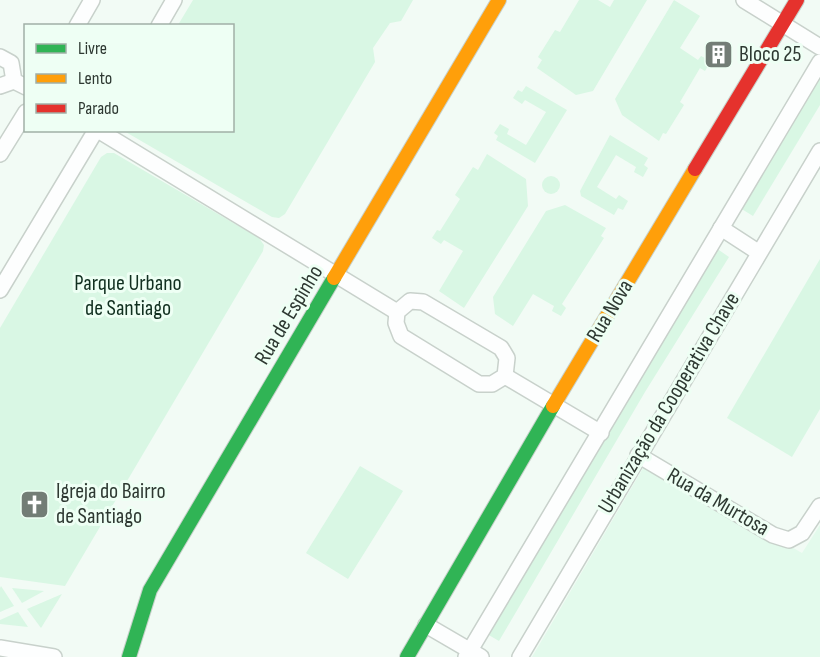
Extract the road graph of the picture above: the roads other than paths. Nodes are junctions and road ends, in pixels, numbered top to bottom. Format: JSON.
{"nodes":[{"id":1,"x":92,"y":0,"type":"edge"},
{"id":2,"x":174,"y":0,"type":"edge"},
{"id":3,"x":499,"y":0,"type":"edge"},
{"id":4,"x":744,"y":0,"type":"edge"},
{"id":5,"x":797,"y":0,"type":"edge"},
{"id":6,"x":78,"y":24,"type":"edge"},
{"id":7,"x":160,"y":24,"type":"edge"},
{"id":8,"x":783,"y":24,"type":"junction"},
{"id":9,"x":820,"y":47,"type":"edge"},
{"id":10,"x":0,"y":57,"type":"edge"},
{"id":11,"x":820,"y":62,"type":"edge"},
{"id":12,"x":13,"y":85,"type":"edge"},
{"id":13,"x":24,"y":115,"type":"edge"},
{"id":14,"x":96,"y":132,"type":"edge"},
{"id":15,"x":100,"y":132,"type":"edge"},
{"id":16,"x":820,"y":151,"type":"edge"},
{"id":17,"x":0,"y":154,"type":"edge"},
{"id":18,"x":721,"y":228,"type":"junction"},
{"id":19,"x":759,"y":252,"type":"junction"},
{"id":20,"x":337,"y":274,"type":"junction"},
{"id":21,"x":0,"y":290,"type":"edge"},
{"id":22,"x":397,"y":312,"type":"junction"},
{"id":23,"x":505,"y":375,"type":"junction"},
{"id":24,"x":554,"y":404,"type":"junction"},
{"id":25,"x":601,"y":433,"type":"junction"},
{"id":26,"x":638,"y":455,"type":"junction"},
{"id":27,"x":820,"y":506,"type":"edge"},
{"id":28,"x":426,"y":625,"type":"junction"},
{"id":29,"x":0,"y":648,"type":"edge"},
{"id":30,"x":472,"y":655,"type":"edge"},
{"id":31,"x":54,"y":657,"type":"edge"},
{"id":32,"x":129,"y":657,"type":"edge"},
{"id":33,"x":407,"y":657,"type":"edge"},
{"id":34,"x":520,"y":657,"type":"edge"}],
"edges":[{"from":1,"to":6,"type":"street"},
{"from":2,"to":7,"type":"street"},
{"from":3,"to":20,"type":"street","name":"Rua de Espinho"},
{"from":4,"to":8,"type":"street"},
{"from":5,"to":8,"type":"street","name":"Rua Nova"},
{"from":8,"to":9,"type":"street"},
{"from":8,"to":24,"type":"street","name":"Rua Nova"},
{"from":10,"to":12,"type":"street"},
{"from":11,"to":18,"type":"street"},
{"from":13,"to":17,"type":"street"},
{"from":14,"to":21,"type":"street"},
{"from":15,"to":20,"type":"street"},
{"from":16,"to":19,"type":"street","name":"Urbanização da Cooperativa Chave"},
{"from":18,"to":19,"type":"street"},
{"from":18,"to":25,"type":"street"},
{"from":19,"to":26,"type":"street","name":"Urbanização da Cooperativa Chave"},
{"from":20,"to":22,"type":"street"},
{"from":20,"to":32,"type":"street","name":"Rua de Espinho"},
{"from":22,"to":23,"type":"street"},
{"from":22,"to":23,"type":"street"},
{"from":23,"to":24,"type":"street"},
{"from":24,"to":25,"type":"street"},
{"from":24,"to":28,"type":"street","name":"Rua Nova"},
{"from":25,"to":30,"type":"street"},
{"from":26,"to":27,"type":"street","name":"Rua da Murtosa"},
{"from":26,"to":34,"type":"street","name":"Urbanização da Cooperativa Chave"},
{"from":28,"to":30,"type":"street"},
{"from":28,"to":33,"type":"street","name":"Rua Nova"},
{"from":29,"to":31,"type":"street"}]}
